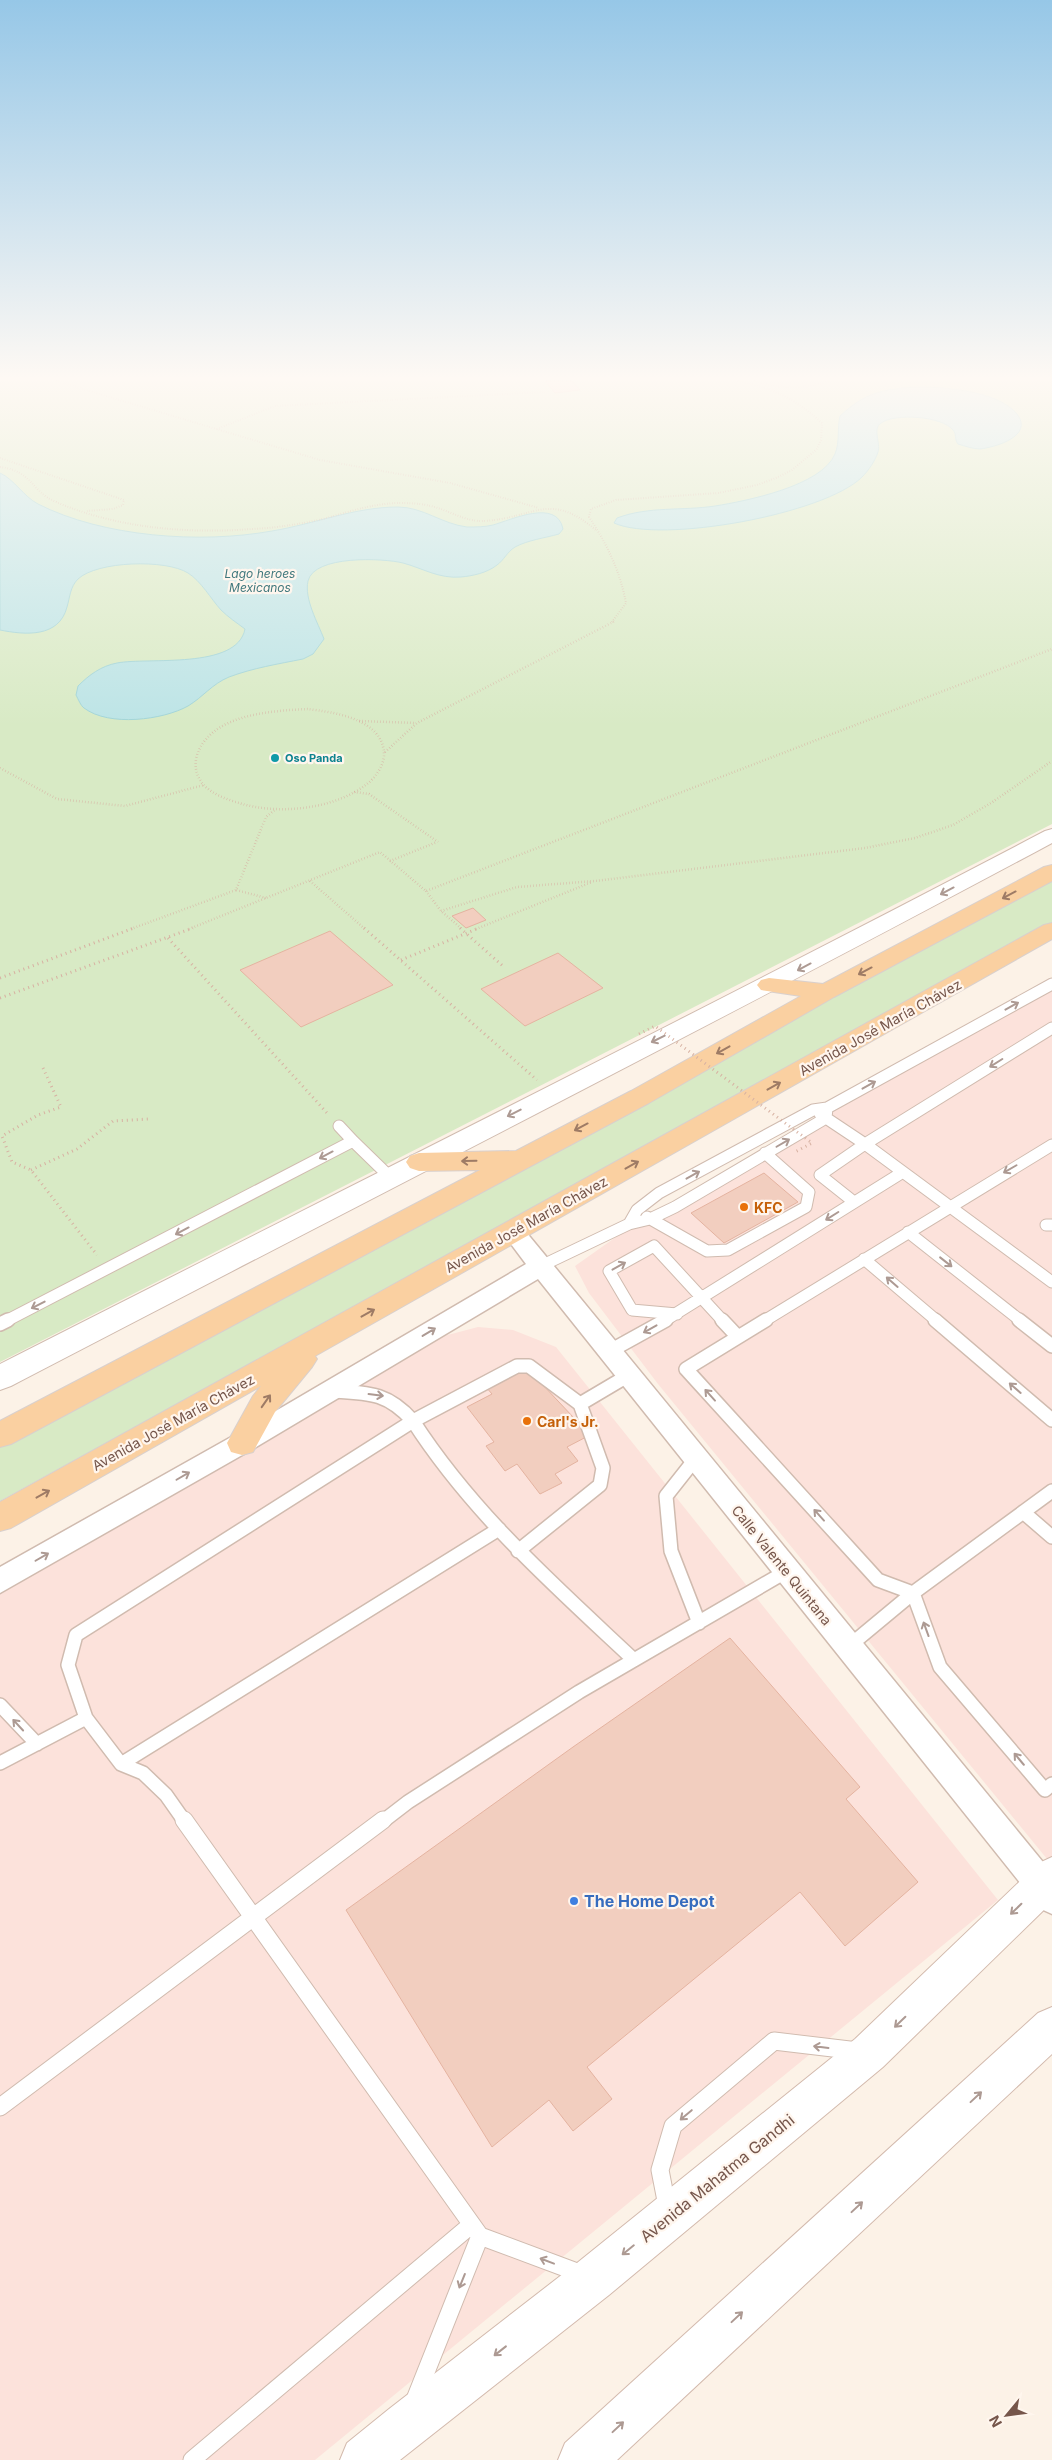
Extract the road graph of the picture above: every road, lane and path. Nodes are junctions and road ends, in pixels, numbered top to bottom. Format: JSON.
{"nodes":[{"id":1,"x":46,"y":496,"type":"edge"},
{"id":2,"x":112,"y":496,"type":"edge"},
{"id":3,"x":498,"y":496,"type":"edge"},
{"id":4,"x":693,"y":496,"type":"edge"},
{"id":5,"x":539,"y":508,"type":"junction"},
{"id":6,"x":84,"y":511,"type":"junction"},
{"id":7,"x":602,"y":537,"type":"junction"},
{"id":8,"x":1052,"y":650,"type":"edge"},
{"id":9,"x":359,"y":721,"type":"junction"},
{"id":10,"x":417,"y":723,"type":"junction"},
{"id":11,"x":385,"y":752,"type":"junction"},
{"id":12,"x":1052,"y":761,"type":"edge"},
{"id":13,"x":0,"y":768,"type":"edge"},
{"id":14,"x":204,"y":785,"type":"junction"},
{"id":15,"x":354,"y":792,"type":"junction"},
{"id":16,"x":277,"y":808,"type":"junction"},
{"id":17,"x":1052,"y":835,"type":"edge"},
{"id":18,"x":390,"y":861,"type":"junction"},
{"id":19,"x":1052,"y":872,"type":"edge"},
{"id":20,"x":595,"y":880,"type":"junction"},
{"id":21,"x":310,"y":881,"type":"junction"},
{"id":22,"x":236,"y":890,"type":"junction"},
{"id":23,"x":426,"y":891,"type":"junction"},
{"id":24,"x":266,"y":898,"type":"junction"},
{"id":25,"x":441,"y":911,"type":"junction"},
{"id":26,"x":1052,"y":930,"type":"edge"},
{"id":27,"x":465,"y":933,"type":"junction"},
{"id":28,"x":168,"y":938,"type":"junction"},
{"id":29,"x":400,"y":960,"type":"junction"},
{"id":30,"x":504,"y":967,"type":"dead end"},
{"id":31,"x":0,"y":978,"type":"edge"},
{"id":32,"x":1052,"y":984,"type":"edge"},
{"id":33,"x":769,"y":985,"type":"junction"},
{"id":34,"x":826,"y":992,"type":"junction"},
{"id":35,"x":0,"y":998,"type":"edge"},
{"id":36,"x":1052,"y":1028,"type":"edge"},
{"id":37,"x":639,"y":1034,"type":"dead end"},
{"id":38,"x":43,"y":1068,"type":"dead end"},
{"id":39,"x":552,"y":1093,"type":"junction"},
{"id":40,"x":826,"y":1113,"type":"junction"},
{"id":41,"x":149,"y":1119,"type":"dead end"},
{"id":42,"x":339,"y":1126,"type":"joint"},
{"id":43,"x":353,"y":1140,"type":"junction"},
{"id":44,"x":866,"y":1144,"type":"junction"},
{"id":45,"x":1052,"y":1145,"type":"edge"},
{"id":46,"x":796,"y":1152,"type":"dead end"},
{"id":47,"x":765,"y":1153,"type":"junction"},
{"id":48,"x":518,"y":1160,"type":"junction"},
{"id":49,"x":419,"y":1162,"type":"junction"},
{"id":50,"x":31,"y":1170,"type":"junction"},
{"id":51,"x":903,"y":1172,"type":"junction"},
{"id":52,"x":391,"y":1178,"type":"junction"},
{"id":53,"x":854,"y":1202,"type":"junction"},
{"id":54,"x":949,"y":1207,"type":"junction"},
{"id":55,"x":637,"y":1210,"type":"junction"},
{"id":56,"x":650,"y":1219,"type":"junction"},
{"id":57,"x":629,"y":1224,"type":"junction"},
{"id":58,"x":513,"y":1232,"type":"junction"},
{"id":59,"x":908,"y":1232,"type":"junction"},
{"id":60,"x":864,"y":1259,"type":"junction"},
{"id":61,"x":541,"y":1266,"type":"junction"},
{"id":62,"x":108,"y":1270,"type":"junction"},
{"id":63,"x":1052,"y":1282,"type":"edge"},
{"id":64,"x":702,"y":1298,"type":"junction"},
{"id":65,"x":677,"y":1314,"type":"junction"},
{"id":66,"x":0,"y":1324,"type":"edge"},
{"id":67,"x":333,"y":1333,"type":"junction"},
{"id":68,"x":738,"y":1338,"type":"junction"},
{"id":69,"x":1052,"y":1346,"type":"edge"},
{"id":70,"x":610,"y":1351,"type":"junction"},
{"id":71,"x":629,"y":1375,"type":"junction"},
{"id":72,"x":0,"y":1378,"type":"edge"},
{"id":73,"x":330,"y":1391,"type":"junction"},
{"id":74,"x":580,"y":1404,"type":"junction"},
{"id":75,"x":1052,"y":1420,"type":"edge"},
{"id":76,"x":413,"y":1421,"type":"junction"},
{"id":77,"x":0,"y":1435,"type":"edge"},
{"id":78,"x":242,"y":1443,"type":"junction"},
{"id":79,"x":696,"y":1458,"type":"junction"},
{"id":80,"x":1052,"y":1490,"type":"edge"},
{"id":81,"x":1023,"y":1512,"type":"junction"},
{"id":82,"x":0,"y":1518,"type":"edge"},
{"id":83,"x":499,"y":1529,"type":"junction"},
{"id":84,"x":1052,"y":1537,"type":"edge"},
{"id":85,"x":518,"y":1550,"type":"junction"},
{"id":86,"x":787,"y":1571,"type":"junction"},
{"id":87,"x":0,"y":1581,"type":"edge"},
{"id":88,"x":913,"y":1593,"type":"junction"},
{"id":89,"x":699,"y":1622,"type":"junction"},
{"id":90,"x":848,"y":1647,"type":"junction"},
{"id":91,"x":634,"y":1660,"type":"junction"},
{"id":92,"x":0,"y":1705,"type":"edge"},
{"id":93,"x":86,"y":1718,"type":"junction"},
{"id":94,"x":36,"y":1744,"type":"junction"},
{"id":95,"x":0,"y":1763,"type":"edge"},
{"id":96,"x":121,"y":1764,"type":"junction"},
{"id":97,"x":1052,"y":1784,"type":"edge"},
{"id":98,"x":1048,"y":1886,"type":"edge"},
{"id":99,"x":253,"y":1918,"type":"junction"},
{"id":100,"x":1052,"y":2027,"type":"edge"},
{"id":101,"x":869,"y":2053,"type":"junction"},
{"id":102,"x":0,"y":2107,"type":"edge"},
{"id":103,"x":669,"y":2216,"type":"junction"},
{"id":104,"x":476,"y":2230,"type":"junction"},
{"id":105,"x":593,"y":2279,"type":"junction"},
{"id":106,"x":405,"y":2425,"type":"junction"},
{"id":107,"x":192,"y":2460,"type":"edge"},
{"id":108,"x":364,"y":2460,"type":"edge"},
{"id":109,"x":582,"y":2460,"type":"edge"}],
"edges":[{"from":1,"to":6,"type":"path"},
{"from":2,"to":6,"type":"path"},
{"from":3,"to":5,"type":"path"},
{"from":4,"to":7,"type":"path"},
{"from":5,"to":6,"type":"path"},
{"from":5,"to":7,"type":"path"},
{"from":7,"to":10,"type":"path"},
{"from":8,"to":23,"type":"path"},
{"from":9,"to":10,"type":"path"},
{"from":9,"to":11,"type":"path"},
{"from":9,"to":14,"type":"path"},
{"from":10,"to":11,"type":"path"},
{"from":11,"to":15,"type":"path"},
{"from":12,"to":20,"type":"path"},
{"from":13,"to":14,"type":"path"},
{"from":14,"to":16,"type":"path"},
{"from":15,"to":16,"type":"path"},
{"from":15,"to":18,"type":"path"},
{"from":16,"to":22,"type":"path"},
{"from":17,"to":33,"type":"street","one_way":true},
{"from":18,"to":21,"type":"path"},
{"from":18,"to":23,"type":"path"},
{"from":19,"to":34,"type":"main road","one_way":true},
{"from":20,"to":25,"type":"path"},
{"from":20,"to":27,"type":"path"},
{"from":21,"to":24,"type":"path"},
{"from":21,"to":29,"type":"path"},
{"from":22,"to":24,"type":"path"},
{"from":22,"to":31,"type":"path"},
{"from":23,"to":25,"type":"path"},
{"from":24,"to":28,"type":"path"},
{"from":25,"to":27,"type":"path"},
{"from":58,"to":26,"type":"main road","name":"Avenida José María Chávez","one_way":true},
{"from":27,"to":29,"type":"path"},
{"from":27,"to":30,"type":"path"},
{"from":28,"to":35,"type":"path"},
{"from":28,"to":42,"type":"path"},
{"from":29,"to":39,"type":"path"},
{"from":40,"to":32,"type":"lane","one_way":true},
{"from":33,"to":34,"type":"main road"},
{"from":33,"to":39,"type":"street","one_way":true},
{"from":34,"to":48,"type":"main road","one_way":true},
{"from":36,"to":44,"type":"lane","one_way":true},
{"from":37,"to":46,"type":"path","bridge":true},
{"from":38,"to":50,"type":"path"},
{"from":39,"to":49,"type":"street","one_way":true},
{"from":40,"to":44,"type":"lane"},
{"from":47,"to":40,"type":"lane","one_way":true},
{"from":55,"to":40,"type":"lane","one_way":true},
{"from":41,"to":50,"type":"path"},
{"from":42,"to":43,"type":"lane"},
{"from":43,"to":52,"type":"lane"},
{"from":43,"to":62,"type":"lane","one_way":true},
{"from":44,"to":51,"type":"lane"},
{"from":44,"to":53,"type":"lane"},
{"from":45,"to":54,"type":"lane","one_way":true},
{"from":47,"to":56,"type":"lane"},
{"from":47,"to":56,"type":"lane"},
{"from":48,"to":49,"type":"main road","one_way":true},
{"from":48,"to":77,"type":"main road"},
{"from":49,"to":52,"type":"street"},
{"from":50,"to":62,"type":"path"},
{"from":51,"to":53,"type":"lane"},
{"from":51,"to":54,"type":"lane"},
{"from":52,"to":72,"type":"street"},
{"from":53,"to":64,"type":"lane","one_way":true},
{"from":54,"to":59,"type":"lane"},
{"from":54,"to":63,"type":"lane"},
{"from":55,"to":56,"type":"lane"},
{"from":55,"to":57,"type":"lane"},
{"from":56,"to":57,"type":"lane"},
{"from":57,"to":61,"type":"lane"},
{"from":58,"to":61,"type":"street","name":"Calle Valente Quintana"},
{"from":67,"to":58,"type":"main road","name":"Avenida José María Chávez","one_way":true},
{"from":59,"to":60,"type":"lane"},
{"from":59,"to":69,"type":"lane","one_way":true},
{"from":60,"to":68,"type":"lane"},
{"from":75,"to":60,"type":"lane","one_way":true},
{"from":61,"to":70,"type":"street","name":"Calle Valente Quintana"},
{"from":73,"to":61,"type":"street","one_way":true},
{"from":62,"to":66,"type":"lane","one_way":true},
{"from":64,"to":65,"type":"lane"},
{"from":65,"to":64,"type":"lane","one_way":true},
{"from":64,"to":68,"type":"lane"},
{"from":65,"to":70,"type":"lane","one_way":true},
{"from":78,"to":67,"type":"main road","one_way":true},
{"from":82,"to":67,"type":"main road","name":"Avenida José María Chávez","one_way":true},
{"from":88,"to":68,"type":"lane","one_way":true},
{"from":70,"to":71,"type":"street","name":"Calle Valente Quintana"},
{"from":71,"to":74,"type":"lane"},
{"from":71,"to":79,"type":"street","name":"Calle Valente Quintana"},
{"from":73,"to":76,"type":"lane","one_way":true},
{"from":73,"to":78,"type":"street"},
{"from":74,"to":76,"type":"lane"},
{"from":74,"to":85,"type":"lane"},
{"from":76,"to":83,"type":"lane"},
{"from":76,"to":93,"type":"lane"},
{"from":87,"to":78,"type":"street","one_way":true},
{"from":79,"to":86,"type":"street","name":"Calle Valente Quintana"},
{"from":79,"to":89,"type":"lane"},
{"from":80,"to":81,"type":"lane"},
{"from":81,"to":84,"type":"lane"},
{"from":81,"to":88,"type":"lane"},
{"from":83,"to":85,"type":"lane"},
{"from":83,"to":96,"type":"lane"},
{"from":85,"to":91,"type":"lane"},
{"from":86,"to":89,"type":"lane"},
{"from":86,"to":90,"type":"street","name":"Calle Valente Quintana"},
{"from":88,"to":90,"type":"lane"},
{"from":97,"to":88,"type":"lane","one_way":true},
{"from":89,"to":91,"type":"lane"},
{"from":90,"to":98,"type":"street","name":"Calle Valente Quintana"},
{"from":91,"to":99,"type":"lane"},
{"from":94,"to":92,"type":"lane","one_way":true},
{"from":93,"to":94,"type":"lane"},
{"from":93,"to":96,"type":"lane"},
{"from":94,"to":95,"type":"lane"},
{"from":96,"to":99,"type":"lane"},
{"from":98,"to":101,"type":"street","name":"Avenida Mahatma Gandhi","one_way":true},
{"from":99,"to":102,"type":"lane"},
{"from":99,"to":104,"type":"lane"},
{"from":109,"to":100,"type":"street","one_way":true},
{"from":101,"to":103,"type":"street","name":"Avenida Mahatma Gandhi"},
{"from":101,"to":103,"type":"lane","one_way":true},
{"from":103,"to":105,"type":"street","name":"Avenida Mahatma Gandhi","one_way":true},
{"from":105,"to":104,"type":"lane","one_way":true},
{"from":104,"to":106,"type":"lane","one_way":true},
{"from":104,"to":107,"type":"lane"},
{"from":105,"to":106,"type":"street","name":"Avenida Mahatma Gandhi","one_way":true},
{"from":106,"to":108,"type":"street","name":"Avenida Mahatma Gandhi"}]}
